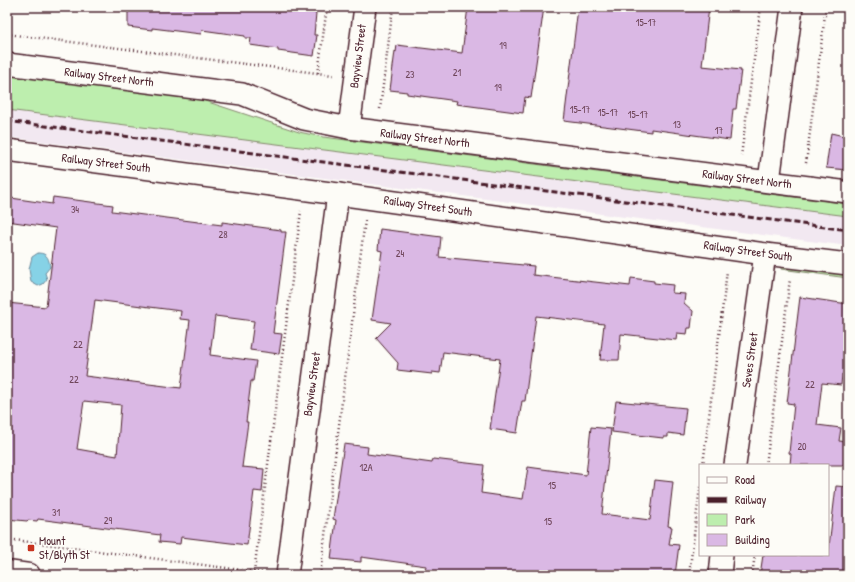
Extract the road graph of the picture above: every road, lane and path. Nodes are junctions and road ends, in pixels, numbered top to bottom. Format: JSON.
{"nodes":[{"id":1,"x":327,"y":7,"type":"edge"},
{"id":2,"x":365,"y":7,"type":"edge"},
{"id":3,"x":393,"y":7,"type":"edge"},
{"id":4,"x":760,"y":7,"type":"edge"},
{"id":5,"x":792,"y":7,"type":"edge"},
{"id":6,"x":826,"y":7,"type":"edge"},
{"id":7,"x":7,"y":34,"type":"edge"},
{"id":8,"x":7,"y":64,"type":"edge"},
{"id":9,"x":318,"y":74,"type":"junction"},
{"id":10,"x":356,"y":78,"type":"junction"},
{"id":11,"x":380,"y":109,"type":"dead end"},
{"id":12,"x":349,"y":128,"type":"junction"},
{"id":13,"x":7,"y":150,"type":"edge"},
{"id":14,"x":741,"y":157,"type":"dead end"},
{"id":15,"x":805,"y":165,"type":"dead end"},
{"id":16,"x":769,"y":181,"type":"junction"},
{"id":17,"x":848,"y":192,"type":"edge"},
{"id":18,"x":338,"y":194,"type":"junction"},
{"id":19,"x":301,"y":209,"type":"dead end"},
{"id":20,"x":366,"y":217,"type":"dead end"},
{"id":21,"x":765,"y":254,"type":"junction"},
{"id":22,"x":848,"y":264,"type":"edge"},
{"id":23,"x":728,"y":265,"type":"dead end"},
{"id":24,"x":791,"y":273,"type":"dead end"},
{"id":25,"x":703,"y":464,"type":"edge"},
{"id":26,"x":735,"y":464,"type":"edge"},
{"id":27,"x":766,"y":464,"type":"edge"},
{"id":28,"x":699,"y":495,"type":"edge"},
{"id":29,"x":7,"y":539,"type":"edge"},
{"id":30,"x":722,"y":556,"type":"edge"},
{"id":31,"x":755,"y":556,"type":"edge"},
{"id":32,"x":7,"y":572,"type":"edge"},
{"id":33,"x":254,"y":572,"type":"junction"},
{"id":34,"x":266,"y":573,"type":"dead end"},
{"id":35,"x":29,"y":575,"type":"edge"},
{"id":36,"x":287,"y":575,"type":"edge"},
{"id":37,"x":320,"y":575,"type":"edge"},
{"id":38,"x":689,"y":575,"type":"edge"},
{"id":39,"x":720,"y":575,"type":"edge"},
{"id":40,"x":752,"y":575,"type":"edge"}],
"edges":[{"from":1,"to":9,"type":"path"},
{"from":2,"to":10,"type":"street","name":"Bayview Street"},
{"from":3,"to":11,"type":"path"},
{"from":4,"to":14,"type":"path"},
{"from":5,"to":16,"type":"street"},
{"from":6,"to":15,"type":"path"},
{"from":7,"to":9,"type":"path"},
{"from":8,"to":12,"type":"street","name":"Railway Street North"},
{"from":9,"to":10,"type":"path"},
{"from":10,"to":12,"type":"street","name":"Bayview Street"},
{"from":12,"to":16,"type":"street","name":"Railway Street North"},
{"from":13,"to":18,"type":"street","name":"Railway Street South"},
{"from":16,"to":17,"type":"street","name":"Railway Street North"},
{"from":18,"to":21,"type":"street","name":"Railway Street South"},
{"from":18,"to":36,"type":"street","name":"Bayview Street"},
{"from":19,"to":33,"type":"path"},
{"from":20,"to":37,"type":"path"},
{"from":21,"to":22,"type":"street","name":"Railway Street South"},
{"from":21,"to":26,"type":"street","name":"Seves Street"},
{"from":23,"to":25,"type":"path"},
{"from":24,"to":27,"type":"path"},
{"from":28,"to":38,"type":"path"},
{"from":29,"to":33,"type":"path"},
{"from":30,"to":39,"type":"street"},
{"from":31,"to":40,"type":"path"},
{"from":32,"to":35,"type":"street"},
{"from":33,"to":34,"type":"path"}]}
